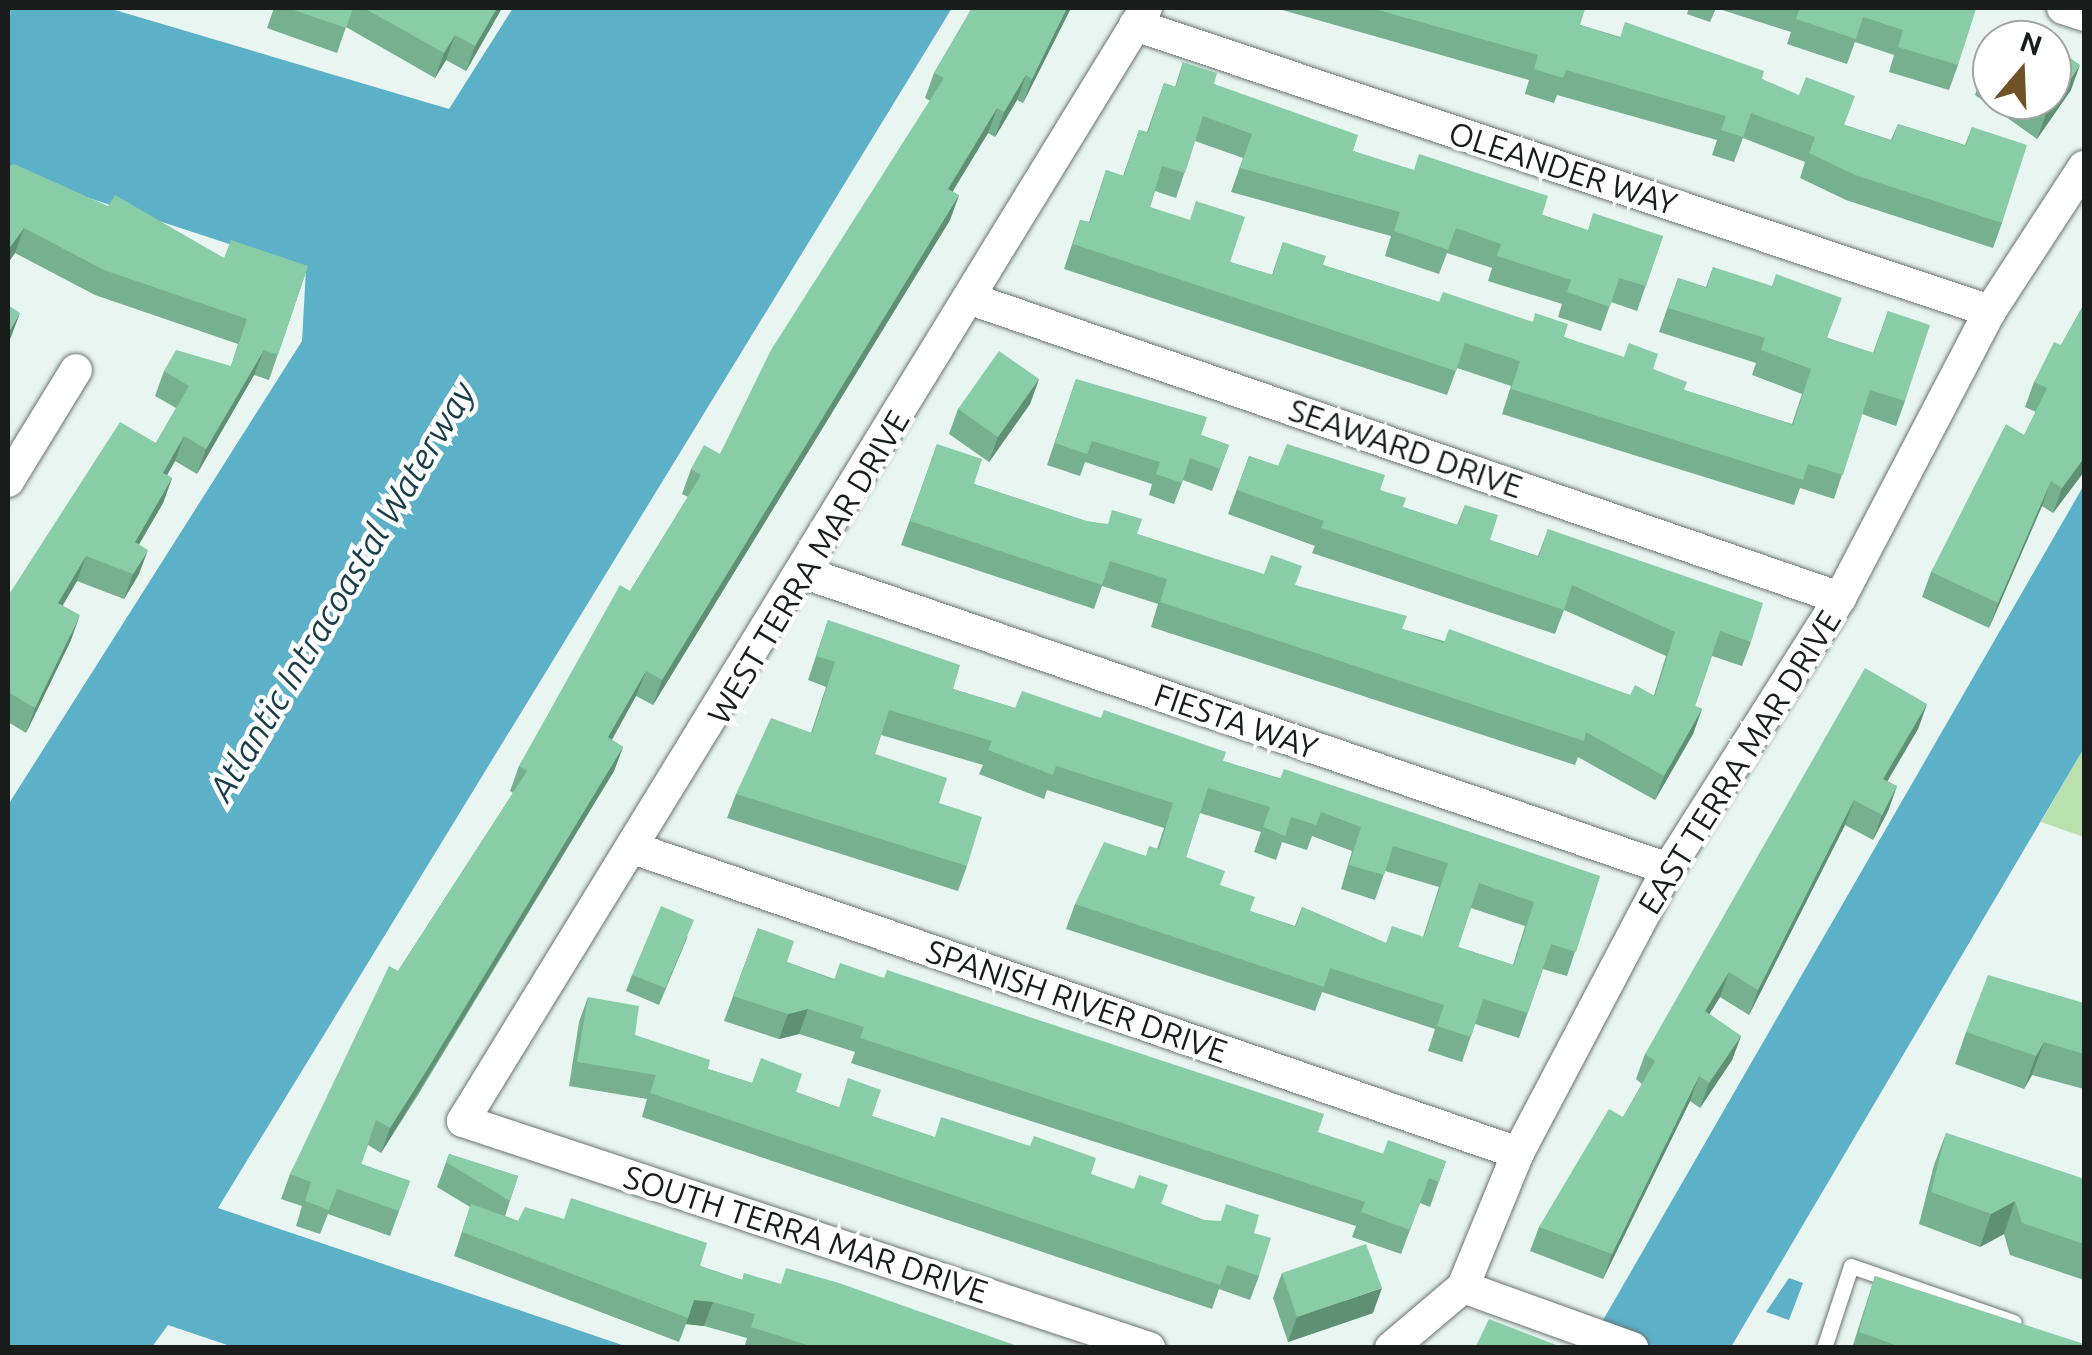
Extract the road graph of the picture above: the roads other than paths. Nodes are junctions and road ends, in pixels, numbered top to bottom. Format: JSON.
{"nodes":[{"id":1,"x":2062,"y":8,"type":"edge"},
{"id":2,"x":2084,"y":15,"type":"edge"},
{"id":3,"x":1140,"y":16,"type":"edge"},
{"id":4,"x":2084,"y":167,"type":"edge"},
{"id":5,"x":971,"y":299,"type":"junction"},
{"id":6,"x":1990,"y":311,"type":"junction"},
{"id":7,"x":76,"y":370,"type":"dead end"},
{"id":8,"x":8,"y":481,"type":"edge"},
{"id":9,"x":805,"y":573,"type":"junction"},
{"id":10,"x":1840,"y":598,"type":"junction"},
{"id":11,"x":636,"y":849,"type":"junction"},
{"id":12,"x":1668,"y":869,"type":"junction"},
{"id":13,"x":463,"y":1121,"type":"joint"},
{"id":14,"x":1518,"y":1153,"type":"junction"},
{"id":15,"x":1463,"y":1287,"type":"junction"},
{"id":16,"x":2031,"y":1327,"type":"edge"},
{"id":17,"x":1148,"y":1348,"type":"edge"},
{"id":18,"x":1391,"y":1348,"type":"edge"},
{"id":19,"x":1632,"y":1348,"type":"edge"},
{"id":20,"x":1824,"y":1348,"type":"edge"}],
"edges":[{"from":1,"to":2,"type":"street"},
{"from":3,"to":5,"type":"street","name":"WEST TERRA MAR DRIVE"},
{"from":3,"to":6,"type":"street","name":"OLEANDER WAY"},
{"from":4,"to":6,"type":"street","name":"EAST TERRA MAR DRIVE"},
{"from":5,"to":9,"type":"street","name":"WEST TERRA MAR DRIVE"},
{"from":5,"to":10,"type":"street","name":"SEAWARD DRIVE"},
{"from":6,"to":10,"type":"street","name":"EAST TERRA MAR DRIVE"},
{"from":7,"to":8,"type":"street"},
{"from":9,"to":11,"type":"street","name":"WEST TERRA MAR DRIVE"},
{"from":9,"to":12,"type":"street","name":"FIESTA WAY"},
{"from":10,"to":12,"type":"street","name":"EAST TERRA MAR DRIVE"},
{"from":11,"to":13,"type":"street","name":"WEST TERRA MAR DRIVE"},
{"from":11,"to":14,"type":"street","name":"SPANISH RIVER DRIVE"},
{"from":12,"to":14,"type":"street","name":"EAST TERRA MAR DRIVE"},
{"from":13,"to":17,"type":"street","name":"SOUTH TERRA MAR DRIVE"},
{"from":14,"to":15,"type":"street","name":"EAST TERRA MAR DRIVE"},
{"from":15,"to":18,"type":"street","name":"EAST TERRA MAR DRIVE"},
{"from":15,"to":19,"type":"street"},
{"from":16,"to":20,"type":"lane"}]}
